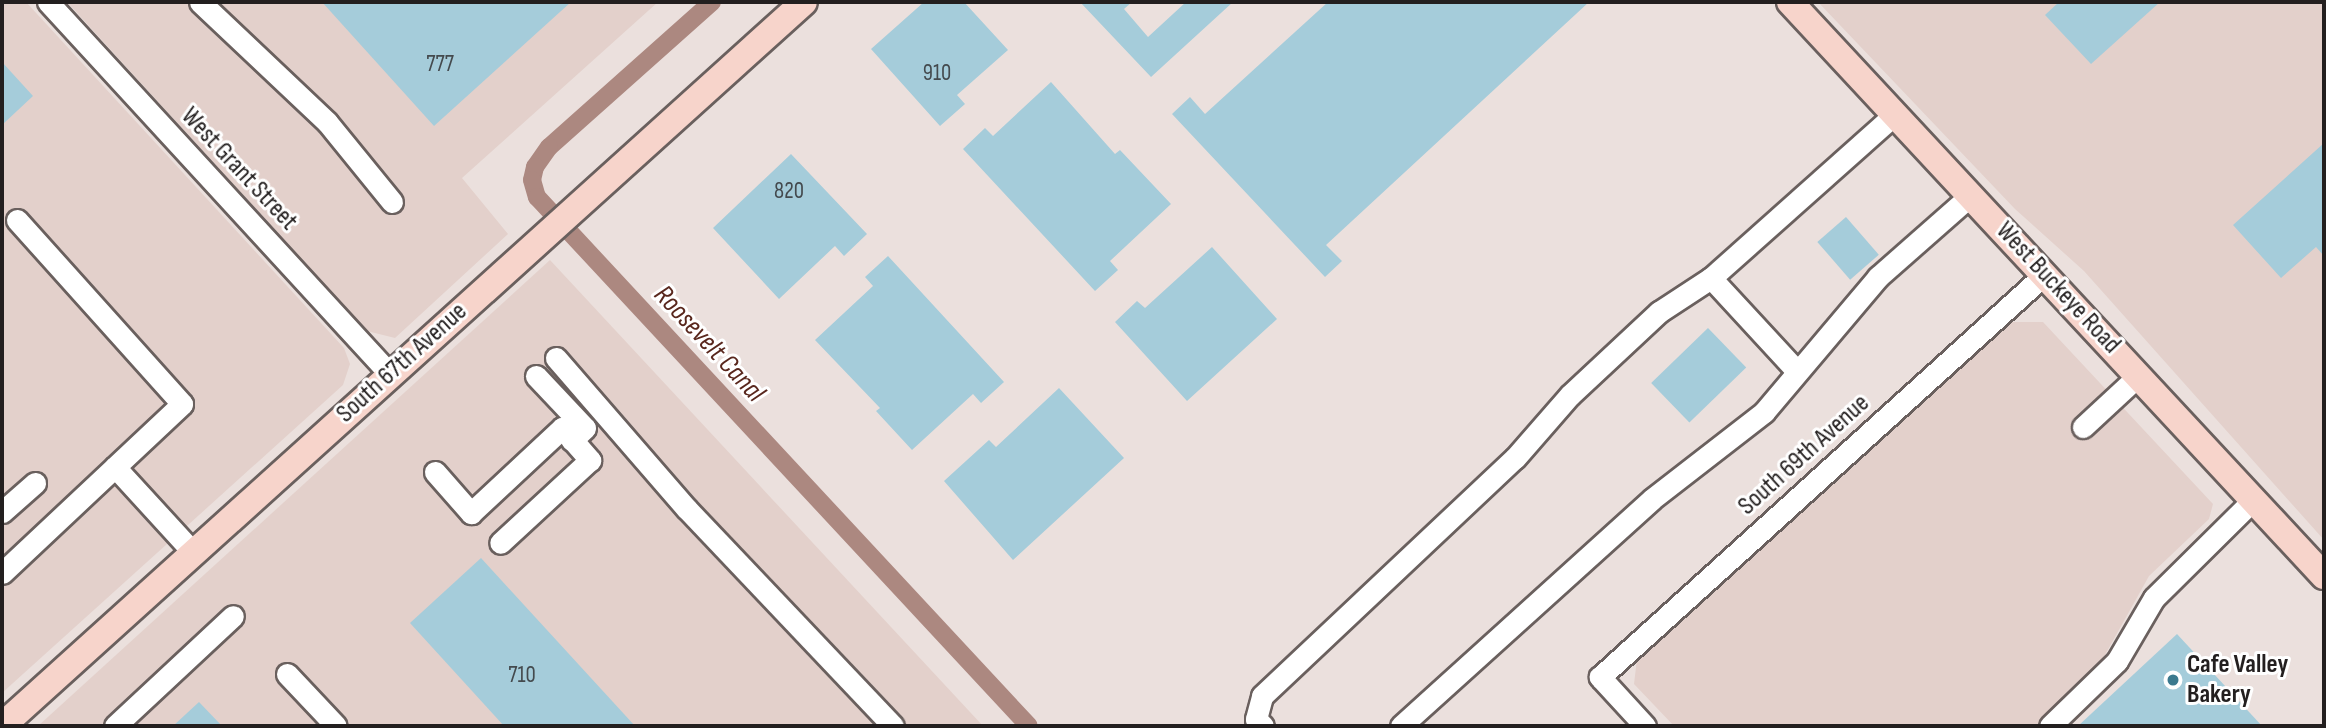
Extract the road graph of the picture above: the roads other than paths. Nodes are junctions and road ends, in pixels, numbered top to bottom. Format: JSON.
{"nodes":[{"id":1,"x":48,"y":2,"type":"edge"},
{"id":2,"x":200,"y":2,"type":"edge"},
{"id":3,"x":804,"y":2,"type":"edge"},
{"id":4,"x":1790,"y":2,"type":"edge"},
{"id":5,"x":1895,"y":114,"type":"junction"},
{"id":6,"x":1971,"y":195,"type":"junction"},
{"id":7,"x":391,"y":202,"type":"dead end"},
{"id":8,"x":17,"y":219,"type":"dead end"},
{"id":9,"x":2045,"y":274,"type":"junction"},
{"id":10,"x":1711,"y":278,"type":"junction"},
{"id":11,"x":556,"y":358,"type":"dead end"},
{"id":12,"x":1796,"y":370,"type":"junction"},
{"id":13,"x":389,"y":373,"type":"junction"},
{"id":14,"x":536,"y":376,"type":"dead end"},
{"id":15,"x":2138,"y":376,"type":"junction"},
{"id":16,"x":2083,"y":427,"type":"dead end"},
{"id":17,"x":572,"y":440,"type":"junction"},
{"id":18,"x":115,"y":467,"type":"junction"},
{"id":19,"x":435,"y":472,"type":"dead end"},
{"id":20,"x":34,"y":483,"type":"dead end"},
{"id":21,"x":2253,"y":500,"type":"junction"},
{"id":22,"x":2,"y":512,"type":"edge"},
{"id":23,"x":500,"y":543,"type":"dead end"},
{"id":24,"x":193,"y":552,"type":"junction"},
{"id":25,"x":4,"y":566,"type":"edge"},
{"id":26,"x":2324,"y":576,"type":"edge"},
{"id":27,"x":233,"y":616,"type":"dead end"},
{"id":28,"x":287,"y":674,"type":"dead end"},
{"id":29,"x":5,"y":717,"type":"edge"},
{"id":30,"x":115,"y":726,"type":"edge"},
{"id":31,"x":335,"y":726,"type":"edge"},
{"id":32,"x":893,"y":726,"type":"edge"},
{"id":33,"x":1263,"y":726,"type":"edge"},
{"id":34,"x":1401,"y":726,"type":"edge"},
{"id":35,"x":1645,"y":726,"type":"edge"},
{"id":36,"x":2050,"y":726,"type":"edge"}],
"edges":[{"from":1,"to":13,"type":"street","name":"West Grant Street"},
{"from":2,"to":7,"type":"street"},
{"from":3,"to":13,"type":"main road","name":"South 67th Avenue"},
{"from":4,"to":5,"type":"main road","name":"West Buckeye Road"},
{"from":5,"to":6,"type":"main road","name":"West Buckeye Road"},
{"from":5,"to":10,"type":"street"},
{"from":6,"to":9,"type":"main road","name":"West Buckeye Road"},
{"from":6,"to":12,"type":"street"},
{"from":8,"to":18,"type":"street"},
{"from":9,"to":15,"type":"main road","name":"West Buckeye Road"},
{"from":9,"to":35,"type":"street","name":"South 69th Avenue"},
{"from":10,"to":12,"type":"street"},
{"from":10,"to":33,"type":"street"},
{"from":11,"to":32,"type":"street"},
{"from":12,"to":34,"type":"street"},
{"from":13,"to":24,"type":"main road","name":"South 67th Avenue"},
{"from":14,"to":17,"type":"street"},
{"from":15,"to":16,"type":"street"},
{"from":15,"to":21,"type":"main road","name":"West Buckeye Road"},
{"from":17,"to":19,"type":"street"},
{"from":17,"to":23,"type":"street"},
{"from":18,"to":24,"type":"street"},
{"from":18,"to":25,"type":"street"},
{"from":20,"to":22,"type":"street"},
{"from":21,"to":26,"type":"main road","name":"West Buckeye Road"},
{"from":21,"to":36,"type":"street"},
{"from":24,"to":29,"type":"main road","name":"South 67th Avenue"},
{"from":27,"to":30,"type":"street"},
{"from":28,"to":31,"type":"street"}]}
